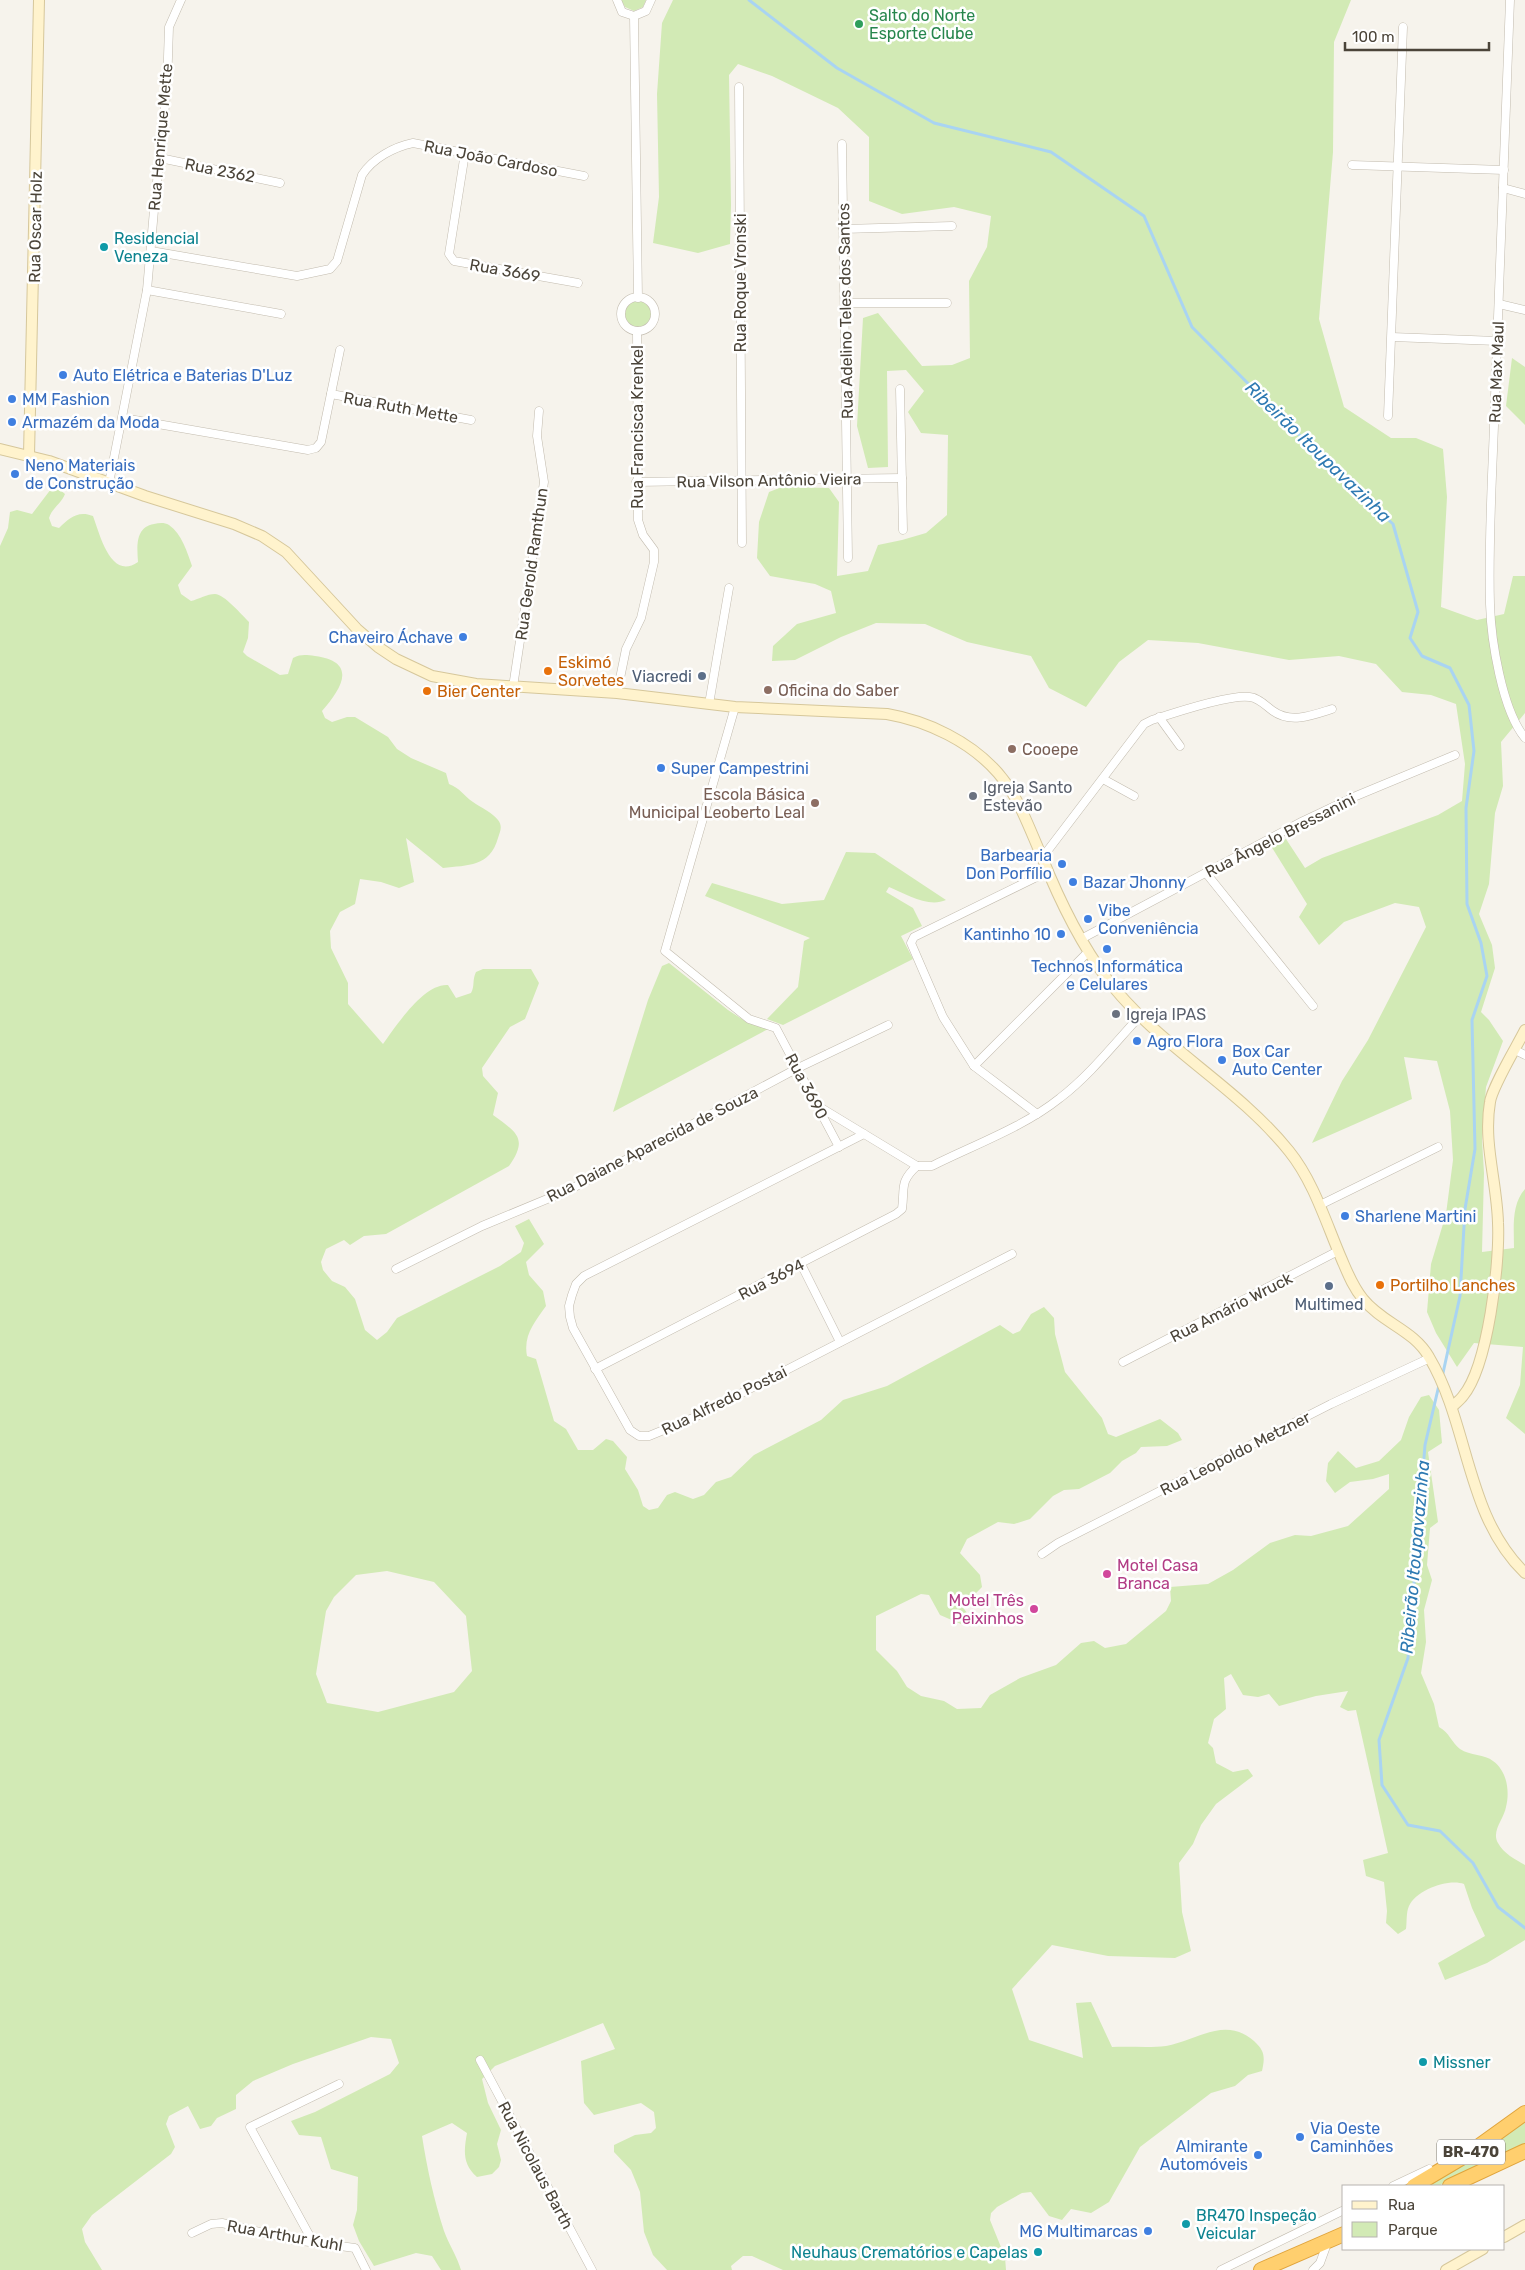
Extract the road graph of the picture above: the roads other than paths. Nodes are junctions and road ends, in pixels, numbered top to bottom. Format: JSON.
{"nodes":[{"id":1,"x":40,"y":0,"type":"edge"},
{"id":2,"x":181,"y":0,"type":"edge"},
{"id":3,"x":617,"y":0,"type":"edge"},
{"id":4,"x":651,"y":0,"type":"edge"},
{"id":5,"x":1510,"y":0,"type":"edge"},
{"id":6,"x":634,"y":16,"type":"junction"},
{"id":7,"x":1402,"y":27,"type":"dead end"},
{"id":8,"x":739,"y":87,"type":"dead end"},
{"id":9,"x":842,"y":144,"type":"dead end"},
{"id":10,"x":465,"y":153,"type":"junction"},
{"id":11,"x":160,"y":158,"type":"junction"},
{"id":12,"x":1352,"y":165,"type":"dead end"},
{"id":13,"x":1398,"y":167,"type":"junction"},
{"id":14,"x":1504,"y":170,"type":"junction"},
{"id":15,"x":584,"y":176,"type":"dead end"},
{"id":16,"x":280,"y":183,"type":"dead end"},
{"id":17,"x":1503,"y":188,"type":"junction"},
{"id":18,"x":1525,"y":194,"type":"edge"},
{"id":19,"x":952,"y":226,"type":"dead end"},
{"id":20,"x":843,"y":229,"type":"junction"},
{"id":21,"x":151,"y":251,"type":"junction"},
{"id":22,"x":578,"y":283,"type":"dead end"},
{"id":23,"x":147,"y":290,"type":"junction"},
{"id":24,"x":638,"y":298,"type":"junction"},
{"id":25,"x":844,"y":303,"type":"junction"},
{"id":26,"x":947,"y":303,"type":"dead end"},
{"id":27,"x":1499,"y":304,"type":"junction"},
{"id":28,"x":1525,"y":310,"type":"edge"},
{"id":29,"x":281,"y":314,"type":"dead end"},
{"id":30,"x":637,"y":331,"type":"junction"},
{"id":31,"x":1392,"y":337,"type":"junction"},
{"id":32,"x":1497,"y":341,"type":"junction"},
{"id":33,"x":340,"y":350,"type":"dead end"},
{"id":34,"x":900,"y":389,"type":"dead end"},
{"id":35,"x":331,"y":394,"type":"junction"},
{"id":36,"x":540,"y":411,"type":"dead end"},
{"id":37,"x":1388,"y":416,"type":"dead end"},
{"id":38,"x":123,"y":418,"type":"junction"},
{"id":39,"x":471,"y":420,"type":"dead end"},
{"id":40,"x":0,"y":449,"type":"edge"},
{"id":41,"x":29,"y":454,"type":"junction"},
{"id":42,"x":902,"y":478,"type":"junction"},
{"id":43,"x":847,"y":479,"type":"junction"},
{"id":44,"x":742,"y":480,"type":"junction"},
{"id":45,"x":636,"y":482,"type":"junction"},
{"id":46,"x":109,"y":483,"type":"junction"},
{"id":47,"x":903,"y":530,"type":"dead end"},
{"id":48,"x":742,"y":543,"type":"dead end"},
{"id":49,"x":848,"y":558,"type":"dead end"},
{"id":50,"x":729,"y":588,"type":"dead end"},
{"id":51,"x":513,"y":687,"type":"junction"},
{"id":52,"x":617,"y":693,"type":"junction"},
{"id":53,"x":709,"y":704,"type":"junction"},
{"id":54,"x":736,"y":707,"type":"junction"},
{"id":55,"x":1332,"y":710,"type":"dead end"},
{"id":56,"x":1159,"y":717,"type":"junction"},
{"id":57,"x":1525,"y":738,"type":"edge"},
{"id":58,"x":1180,"y":746,"type":"dead end"},
{"id":59,"x":1456,"y":755,"type":"dead end"},
{"id":60,"x":1103,"y":779,"type":"junction"},
{"id":61,"x":1134,"y":796,"type":"dead end"},
{"id":62,"x":1042,"y":858,"type":"junction"},
{"id":63,"x":1048,"y":871,"type":"junction"},
{"id":64,"x":1206,"y":873,"type":"junction"},
{"id":65,"x":1083,"y":938,"type":"junction"},
{"id":66,"x":1089,"y":950,"type":"junction"},
{"id":67,"x":1313,"y":1006,"type":"dead end"},
{"id":68,"x":1140,"y":1016,"type":"junction"},
{"id":69,"x":888,"y":1025,"type":"dead end"},
{"id":70,"x":1525,"y":1030,"type":"edge"},
{"id":71,"x":1515,"y":1050,"type":"junction"},
{"id":72,"x":1525,"y":1055,"type":"edge"},
{"id":73,"x":974,"y":1066,"type":"junction"},
{"id":74,"x":798,"y":1068,"type":"junction"},
{"id":75,"x":817,"y":1105,"type":"junction"},
{"id":76,"x":1037,"y":1114,"type":"junction"},
{"id":77,"x":864,"y":1134,"type":"junction"},
{"id":78,"x":839,"y":1147,"type":"junction"},
{"id":79,"x":1438,"y":1147,"type":"dead end"},
{"id":80,"x":917,"y":1166,"type":"junction"},
{"id":81,"x":1320,"y":1205,"type":"junction"},
{"id":82,"x":1338,"y":1251,"type":"junction"},
{"id":83,"x":1012,"y":1254,"type":"dead end"},
{"id":84,"x":801,"y":1264,"type":"junction"},
{"id":85,"x":396,"y":1269,"type":"dead end"},
{"id":86,"x":840,"y":1342,"type":"junction"},
{"id":87,"x":1430,"y":1358,"type":"junction"},
{"id":88,"x":1123,"y":1362,"type":"dead end"},
{"id":89,"x":595,"y":1369,"type":"junction"},
{"id":90,"x":1452,"y":1406,"type":"junction"},
{"id":91,"x":1042,"y":1554,"type":"dead end"},
{"id":92,"x":1525,"y":1573,"type":"edge"},
{"id":93,"x":480,"y":2060,"type":"dead end"},
{"id":94,"x":339,"y":2084,"type":"dead end"},
{"id":95,"x":1525,"y":2113,"type":"edge"},
{"id":96,"x":1524,"y":2155,"type":"edge"},
{"id":97,"x":1430,"y":2170,"type":"dead end"},
{"id":98,"x":1395,"y":2185,"type":"edge"},
{"id":99,"x":1416,"y":2185,"type":"edge"},
{"id":100,"x":1452,"y":2185,"type":"edge"},
{"id":101,"x":1342,"y":2211,"type":"edge"},
{"id":102,"x":1342,"y":2226,"type":"edge"},
{"id":103,"x":1525,"y":2226,"type":"edge"},
{"id":104,"x":192,"y":2233,"type":"dead end"},
{"id":105,"x":1342,"y":2235,"type":"edge"},
{"id":106,"x":1505,"y":2236,"type":"edge"},
{"id":107,"x":1328,"y":2241,"type":"junction"},
{"id":108,"x":313,"y":2242,"type":"junction"},
{"id":109,"x":1482,"y":2250,"type":"edge"},
{"id":110,"x":1300,"y":2252,"type":"junction"},
{"id":111,"x":366,"y":2270,"type":"edge"},
{"id":112,"x":592,"y":2270,"type":"edge"},
{"id":113,"x":1221,"y":2270,"type":"edge"},
{"id":114,"x":1261,"y":2270,"type":"edge"},
{"id":115,"x":1313,"y":2270,"type":"edge"},
{"id":116,"x":1446,"y":2270,"type":"edge"}],
"edges":[{"from":1,"to":41,"type":"street","name":"Rua Oscar Holz"},
{"from":2,"to":11,"type":"street","name":"Rua Henrique Mette"},
{"from":3,"to":6,"type":"street"},
{"from":4,"to":6,"type":"street"},
{"from":5,"to":14,"type":"street","name":"Rua Max Maul"},
{"from":6,"to":24,"type":"street"},
{"from":7,"to":13,"type":"street"},
{"from":8,"to":44,"type":"street","name":"Rua Roque Vronski"},
{"from":9,"to":20,"type":"street","name":"Rua Adelino Teles dos Santos"},
{"from":10,"to":15,"type":"street","name":"Rua João Cardoso"},
{"from":10,"to":21,"type":"street","name":"Rua João Cardoso"},
{"from":10,"to":22,"type":"street","name":"Rua 3669"},
{"from":11,"to":16,"type":"street","name":"Rua 2362"},
{"from":11,"to":21,"type":"street","name":"Rua Henrique Mette"},
{"from":12,"to":13,"type":"street"},
{"from":13,"to":14,"type":"street"},
{"from":13,"to":31,"type":"street"},
{"from":14,"to":17,"type":"street","name":"Rua Max Maul"},
{"from":17,"to":18,"type":"street"},
{"from":17,"to":27,"type":"street","name":"Rua Max Maul"},
{"from":19,"to":20,"type":"street"},
{"from":20,"to":25,"type":"street","name":"Rua Adelino Teles dos Santos"},
{"from":21,"to":23,"type":"street","name":"Rua Henrique Mette"},
{"from":23,"to":29,"type":"street"},
{"from":23,"to":38,"type":"street","name":"Rua Henrique Mette"},
{"from":24,"to":30,"type":"street"},
{"from":24,"to":30,"type":"street"},
{"from":25,"to":26,"type":"street"},
{"from":25,"to":43,"type":"street","name":"Rua Adelino Teles dos Santos"},
{"from":27,"to":28,"type":"street"},
{"from":27,"to":32,"type":"street","name":"Rua Max Maul"},
{"from":30,"to":45,"type":"street","name":"Rua Francisca Krenkel"},
{"from":31,"to":32,"type":"street"},
{"from":31,"to":37,"type":"street"},
{"from":32,"to":57,"type":"street","name":"Rua Max Maul"},
{"from":33,"to":35,"type":"street"},
{"from":34,"to":42,"type":"street"},
{"from":35,"to":38,"type":"street"},
{"from":35,"to":39,"type":"street","name":"Rua Ruth Mette"},
{"from":36,"to":51,"type":"street","name":"Rua Gerold Ramthun"},
{"from":38,"to":46,"type":"street","name":"Rua Henrique Mette"},
{"from":40,"to":41,"type":"street"},
{"from":41,"to":46,"type":"street"},
{"from":42,"to":43,"type":"street","name":"Rua Vilson Antônio Vieira"},
{"from":42,"to":47,"type":"street"},
{"from":43,"to":44,"type":"street","name":"Rua Vilson Antônio Vieira"},
{"from":43,"to":49,"type":"street","name":"Rua Adelino Teles dos Santos"},
{"from":44,"to":45,"type":"street","name":"Rua Vilson Antônio Vieira"},
{"from":44,"to":48,"type":"street","name":"Rua Roque Vronski"},
{"from":45,"to":52,"type":"street","name":"Rua Francisca Krenkel"},
{"from":46,"to":51,"type":"street"},
{"from":50,"to":53,"type":"street"},
{"from":51,"to":52,"type":"street"},
{"from":52,"to":53,"type":"street"},
{"from":53,"to":54,"type":"street"},
{"from":54,"to":62,"type":"street"},
{"from":54,"to":74,"type":"street","name":"Rua 3690"},
{"from":55,"to":56,"type":"street"},
{"from":56,"to":58,"type":"street"},
{"from":56,"to":60,"type":"street"},
{"from":59,"to":64,"type":"street","name":"Rua Ângelo Bressanini"},
{"from":60,"to":61,"type":"street"},
{"from":60,"to":62,"type":"street"},
{"from":62,"to":63,"type":"street"},
{"from":63,"to":65,"type":"street"},
{"from":63,"to":73,"type":"street"},
{"from":64,"to":65,"type":"street","name":"Rua Ângelo Bressanini"},
{"from":64,"to":67,"type":"street"},
{"from":65,"to":66,"type":"street"},
{"from":66,"to":68,"type":"street"},
{"from":66,"to":73,"type":"street"},
{"from":68,"to":76,"type":"street"},
{"from":68,"to":81,"type":"street"},
{"from":69,"to":74,"type":"street","name":"Rua Daiane Aparecida de Souza"},
{"from":70,"to":71,"type":"street"},
{"from":71,"to":72,"type":"street"},
{"from":71,"to":90,"type":"street"},
{"from":73,"to":76,"type":"street"},
{"from":74,"to":75,"type":"street","name":"Rua 3690"},
{"from":74,"to":85,"type":"street","name":"Rua Daiane Aparecida de Souza"},
{"from":75,"to":77,"type":"street"},
{"from":75,"to":78,"type":"street","name":"Rua 3690"},
{"from":76,"to":80,"type":"street"},
{"from":77,"to":78,"type":"street","name":"Rua Alfredo Postai"},
{"from":77,"to":80,"type":"street"},
{"from":78,"to":89,"type":"street","name":"Rua Alfredo Postai"},
{"from":79,"to":81,"type":"street"},
{"from":80,"to":84,"type":"street","name":"Rua 3694"},
{"from":81,"to":82,"type":"street"},
{"from":82,"to":87,"type":"street"},
{"from":82,"to":88,"type":"street","name":"Rua Amário Wruck"},
{"from":83,"to":86,"type":"street","name":"Rua Alfredo Postai"},
{"from":84,"to":86,"type":"street"},
{"from":84,"to":89,"type":"street","name":"Rua 3694"},
{"from":86,"to":89,"type":"street","name":"Rua Alfredo Postai"},
{"from":87,"to":90,"type":"street"},
{"from":87,"to":91,"type":"street","name":"Rua Leopoldo Metzner"},
{"from":90,"to":92,"type":"street"},
{"from":93,"to":112,"type":"street","name":"Rua Nicolaus Barth"},
{"from":94,"to":108,"type":"street"},
{"from":95,"to":99,"type":"highway","number":"BR-470"},
{"from":96,"to":100,"type":"highway","number":"BR-470"},
{"from":97,"to":98,"type":"street","number":"BR-470"},
{"from":101,"to":113,"type":"street"},
{"from":102,"to":110,"type":"highway"},
{"from":103,"to":106,"type":"street"},
{"from":104,"to":108,"type":"street","name":"Rua Arthur Kuhl"},
{"from":105,"to":107,"type":"highway"},
{"from":107,"to":110,"type":"highway"},
{"from":107,"to":115,"type":"street"},
{"from":108,"to":111,"type":"street","name":"Rua Arthur Kuhl"},
{"from":109,"to":116,"type":"street"},
{"from":110,"to":114,"type":"highway"}]}
